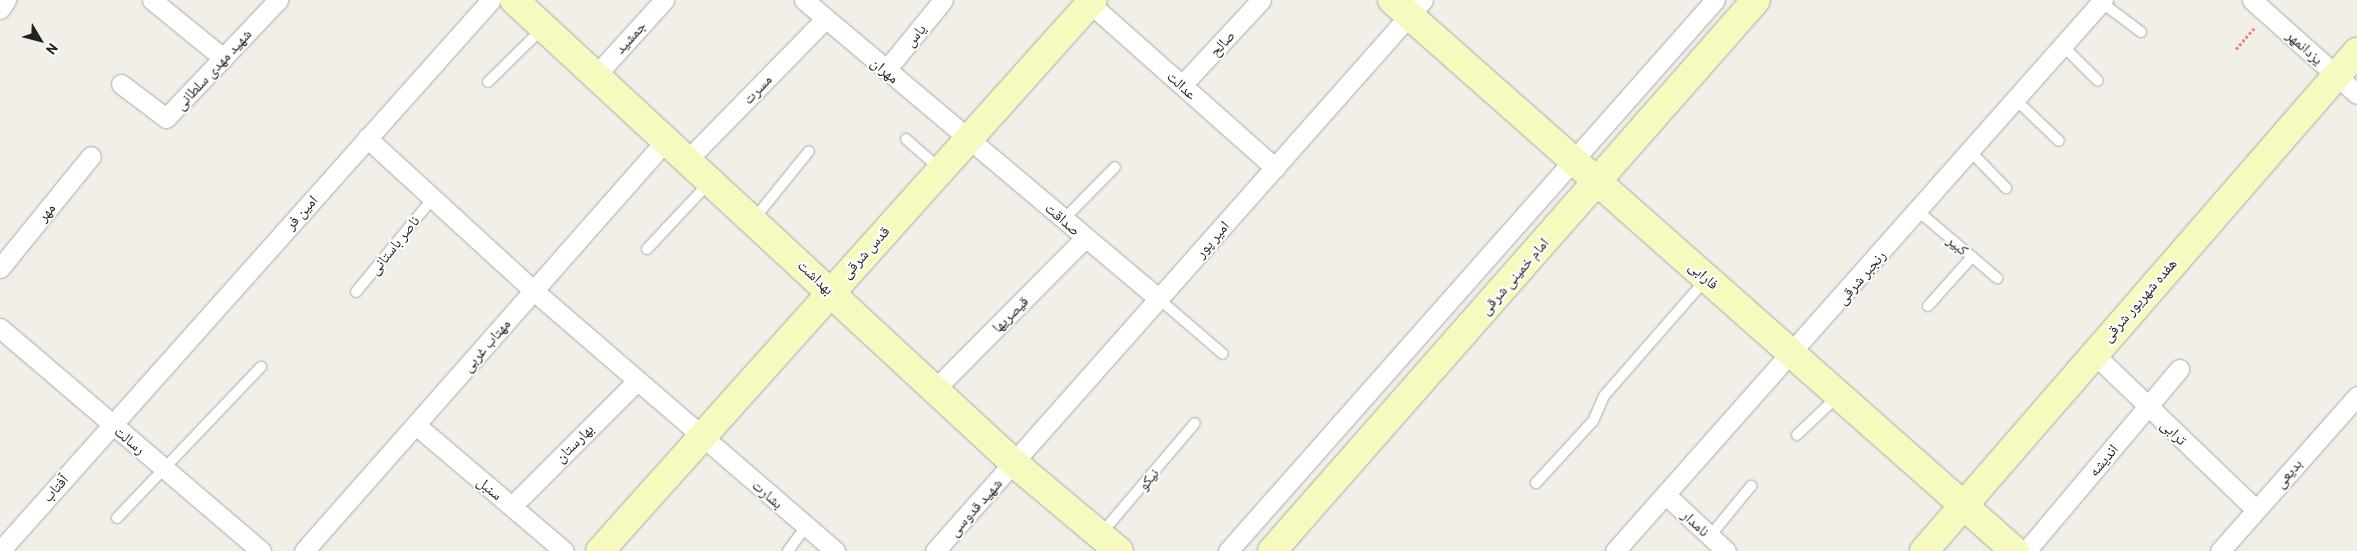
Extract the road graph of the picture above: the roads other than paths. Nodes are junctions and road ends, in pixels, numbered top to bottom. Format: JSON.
{"nodes":[{"id":1,"x":6,"y":0,"type":"edge"},
{"id":2,"x":152,"y":0,"type":"edge"},
{"id":3,"x":278,"y":0,"type":"edge"},
{"id":4,"x":491,"y":0,"type":"edge"},
{"id":5,"x":514,"y":0,"type":"edge"},
{"id":6,"x":664,"y":0,"type":"edge"},
{"id":7,"x":804,"y":0,"type":"edge"},
{"id":8,"x":943,"y":0,"type":"edge"},
{"id":9,"x":1261,"y":0,"type":"edge"},
{"id":10,"x":1715,"y":0,"type":"edge"},
{"id":11,"x":1756,"y":0,"type":"edge"},
{"id":12,"x":2252,"y":0,"type":"edge"},
{"id":13,"x":1090,"y":1,"type":"edge"},
{"id":14,"x":2102,"y":1,"type":"edge"},
{"id":15,"x":1408,"y":5,"type":"edge"},
{"id":16,"x":0,"y":9,"type":"edge"},
{"id":17,"x":825,"y":19,"type":"junction"},
{"id":18,"x":544,"y":27,"type":"junction"},
{"id":19,"x":2141,"y":32,"type":"dead end"},
{"id":20,"x":2063,"y":46,"type":"junction"},
{"id":21,"x":2357,"y":52,"type":"edge"},
{"id":22,"x":223,"y":58,"type":"junction"},
{"id":23,"x":886,"y":70,"type":"junction"},
{"id":24,"x":597,"y":74,"type":"junction"},
{"id":25,"x":2336,"y":75,"type":"junction"},
{"id":26,"x":488,"y":82,"type":"dead end"},
{"id":27,"x":2098,"y":82,"type":"dead end"},
{"id":28,"x":122,"y":84,"type":"dead end"},
{"id":29,"x":1182,"y":85,"type":"junction"},
{"id":30,"x":2357,"y":94,"type":"edge"},
{"id":31,"x":2016,"y":100,"type":"junction"},
{"id":32,"x":367,"y":138,"type":"junction"},
{"id":33,"x":668,"y":138,"type":"junction"},
{"id":34,"x":968,"y":138,"type":"junction"},
{"id":35,"x":906,"y":139,"type":"dead end"},
{"id":36,"x":2059,"y":140,"type":"dead end"},
{"id":37,"x":1970,"y":151,"type":"junction"},
{"id":38,"x":809,"y":152,"type":"dead end"},
{"id":39,"x":91,"y":156,"type":"dead end"},
{"id":40,"x":690,"y":158,"type":"junction"},
{"id":41,"x":1574,"y":161,"type":"junction"},
{"id":42,"x":1115,"y":167,"type":"dead end"},
{"id":43,"x":1275,"y":168,"type":"junction"},
{"id":44,"x":940,"y":169,"type":"junction"},
{"id":45,"x":712,"y":179,"type":"junction"},
{"id":46,"x":1597,"y":181,"type":"junction"},
{"id":47,"x":2006,"y":188,"type":"dead end"},
{"id":48,"x":433,"y":198,"type":"junction"},
{"id":49,"x":1918,"y":211,"type":"junction"},
{"id":50,"x":754,"y":219,"type":"junction"},
{"id":51,"x":1063,"y":220,"type":"junction"},
{"id":52,"x":1085,"y":238,"type":"junction"},
{"id":53,"x":647,"y":248,"type":"dead end"},
{"id":54,"x":1972,"y":256,"type":"junction"},
{"id":55,"x":0,"y":268,"type":"edge"},
{"id":56,"x":1707,"y":278,"type":"junction"},
{"id":57,"x":1997,"y":278,"type":"dead end"},
{"id":58,"x":830,"y":290,"type":"junction"},
{"id":59,"x":534,"y":291,"type":"junction"},
{"id":60,"x":356,"y":292,"type":"dead end"},
{"id":61,"x":1159,"y":299,"type":"junction"},
{"id":62,"x":1928,"y":306,"type":"dead end"},
{"id":63,"x":0,"y":328,"type":"edge"},
{"id":64,"x":1223,"y":354,"type":"dead end"},
{"id":65,"x":1793,"y":354,"type":"junction"},
{"id":66,"x":2093,"y":354,"type":"junction"},
{"id":67,"x":261,"y":367,"type":"dead end"},
{"id":68,"x":2180,"y":369,"type":"dead end"},
{"id":69,"x":637,"y":381,"type":"junction"},
{"id":70,"x":935,"y":389,"type":"junction"},
{"id":71,"x":1838,"y":395,"type":"junction"},
{"id":72,"x":2357,"y":396,"type":"edge"},
{"id":73,"x":2148,"y":408,"type":"junction"},
{"id":74,"x":1195,"y":423,"type":"dead end"},
{"id":75,"x":111,"y":425,"type":"junction"},
{"id":76,"x":416,"y":425,"type":"junction"},
{"id":77,"x":1797,"y":435,"type":"dead end"},
{"id":78,"x":701,"y":436,"type":"junction"},
{"id":79,"x":1014,"y":463,"type":"junction"},
{"id":80,"x":162,"y":468,"type":"junction"},
{"id":81,"x":1536,"y":483,"type":"dead end"},
{"id":82,"x":1751,"y":486,"type":"dead end"},
{"id":83,"x":1666,"y":495,"type":"junction"},
{"id":84,"x":1961,"y":504,"type":"junction"},
{"id":85,"x":512,"y":506,"type":"junction"},
{"id":86,"x":2256,"y":510,"type":"junction"},
{"id":87,"x":117,"y":518,"type":"dead end"},
{"id":88,"x":806,"y":526,"type":"junction"},
{"id":89,"x":1710,"y":536,"type":"junction"},
{"id":90,"x":1110,"y":543,"type":"edge"},
{"id":91,"x":0,"y":551,"type":"edge"},
{"id":92,"x":261,"y":551,"type":"edge"},
{"id":93,"x":304,"y":551,"type":"edge"},
{"id":94,"x":564,"y":551,"type":"edge"},
{"id":95,"x":600,"y":551,"type":"edge"},
{"id":96,"x":788,"y":551,"type":"edge"},
{"id":97,"x":835,"y":551,"type":"edge"},
{"id":98,"x":935,"y":551,"type":"edge"},
{"id":99,"x":1228,"y":551,"type":"edge"},
{"id":100,"x":1272,"y":551,"type":"edge"},
{"id":101,"x":1615,"y":551,"type":"edge"},
{"id":102,"x":1726,"y":551,"type":"edge"},
{"id":103,"x":1924,"y":551,"type":"edge"},
{"id":104,"x":2015,"y":551,"type":"edge"},
{"id":105,"x":2026,"y":551,"type":"edge"},
{"id":106,"x":2220,"y":551,"type":"edge"}],
"edges":[{"from":1,"to":16,"type":"street"},
{"from":2,"to":22,"type":"street"},
{"from":3,"to":22,"type":"street","name":"شهید مهدی سلطانی"},
{"from":4,"to":32,"type":"street","name":"امین فر"},
{"from":5,"to":18,"type":"street","name":"بهداشت"},
{"from":6,"to":24,"type":"street","name":"جمشید"},
{"from":7,"to":17,"type":"street","name":"مهران"},
{"from":8,"to":23,"type":"street","name":"یاس"},
{"from":9,"to":29,"type":"street","name":"صالح"},
{"from":10,"to":41,"type":"street"},
{"from":11,"to":46,"type":"street","name":"امام خمینی شرقی"},
{"from":12,"to":25,"type":"street","name":"یزدانمهر"},
{"from":13,"to":29,"type":"street","name":"عدالت"},
{"from":13,"to":34,"type":"street","name":"قدس شرقی"},
{"from":14,"to":19,"type":"lane"},
{"from":14,"to":20,"type":"street","name":"رنجبر شرقی"},
{"from":15,"to":41,"type":"street","name":"فارابی"},
{"from":15,"to":43,"type":"street","name":"امیر پور"},
{"from":17,"to":23,"type":"street","name":"مهران"},
{"from":17,"to":40,"type":"street","name":"مسرت"},
{"from":18,"to":24,"type":"street","name":"بهداشت"},
{"from":18,"to":26,"type":"lane"},
{"from":20,"to":27,"type":"lane"},
{"from":20,"to":31,"type":"street","name":"رنجبر شرقی"},
{"from":21,"to":25,"type":"street","name":"هفده شهریور شرقی"},
{"from":22,"to":28,"type":"street","name":"شهید مهدی سلطانی"},
{"from":23,"to":34,"type":"street","name":"مهران"},
{"from":24,"to":33,"type":"street","name":"بهداشت"},
{"from":25,"to":30,"type":"street","name":"یزدانمهر"},
{"from":25,"to":66,"type":"street","name":"هفده شهریور شرقی"},
{"from":29,"to":43,"type":"street","name":"عدالت"},
{"from":31,"to":36,"type":"lane"},
{"from":31,"to":37,"type":"street","name":"رنجبر شرقی"},
{"from":32,"to":48,"type":"street"},
{"from":32,"to":75,"type":"street","name":"امین فر"},
{"from":33,"to":40,"type":"street","name":"بهداشت"},
{"from":33,"to":59,"type":"street","name":"مهتاب غربی"},
{"from":34,"to":44,"type":"street","name":"قدس شرقی"},
{"from":34,"to":51,"type":"street","name":"صداقت"},
{"from":35,"to":44,"type":"lane"},
{"from":37,"to":47,"type":"lane"},
{"from":37,"to":49,"type":"street","name":"رنجبر شرقی"},
{"from":38,"to":50,"type":"lane"},
{"from":39,"to":55,"type":"street","name":"مهر"},
{"from":40,"to":45,"type":"street","name":"بهداشت"},
{"from":41,"to":46,"type":"street","name":"فارابی"},
{"from":41,"to":99,"type":"street"},
{"from":42,"to":51,"type":"lane"},
{"from":43,"to":61,"type":"street","name":"امیر پور"},
{"from":44,"to":58,"type":"street","name":"قدس شرقی"},
{"from":45,"to":50,"type":"street","name":"بهداشت"},
{"from":45,"to":53,"type":"lane"},
{"from":46,"to":56,"type":"street","name":"فارابی"},
{"from":46,"to":100,"type":"street","name":"امام خمینی شرقی"},
{"from":48,"to":59,"type":"street"},
{"from":48,"to":60,"type":"lane","name":"ناصر باستانی"},
{"from":49,"to":54,"type":"lane","name":"کبیر"},
{"from":49,"to":65,"type":"street","name":"رنجبر شرقی"},
{"from":50,"to":58,"type":"street","name":"بهداشت"},
{"from":51,"to":52,"type":"street","name":"صداقت"},
{"from":52,"to":61,"type":"street","name":"صداقت"},
{"from":52,"to":70,"type":"street","name":"قیصریها"},
{"from":54,"to":57,"type":"lane","name":"کبیر"},
{"from":54,"to":62,"type":"lane"},
{"from":56,"to":65,"type":"street","name":"فارابی"},
{"from":56,"to":81,"type":"lane"},
{"from":58,"to":70,"type":"street","name":"بهداشت"},
{"from":58,"to":78,"type":"street","name":"قدس شرقی"},
{"from":59,"to":69,"type":"street"},
{"from":59,"to":76,"type":"street","name":"مهتاب غربی"},
{"from":61,"to":64,"type":"lane"},
{"from":61,"to":79,"type":"street","name":"امیر پور"},
{"from":63,"to":75,"type":"street","name":"رسالت"},
{"from":65,"to":71,"type":"street","name":"فارابی"},
{"from":65,"to":83,"type":"street","name":"رنجبر شرقی"},
{"from":66,"to":73,"type":"street","name":"ترابی"},
{"from":66,"to":84,"type":"street","name":"هفده شهریور شرقی"},
{"from":67,"to":80,"type":"lane"},
{"from":68,"to":73,"type":"street","name":"اندیشه"},
{"from":69,"to":78,"type":"street"},
{"from":69,"to":85,"type":"street","name":"بهارستان"},
{"from":70,"to":79,"type":"street","name":"بهداشت"},
{"from":71,"to":77,"type":"lane"},
{"from":71,"to":84,"type":"street","name":"فارابی"},
{"from":72,"to":86,"type":"street","name":"بدیعی"},
{"from":73,"to":86,"type":"street","name":"ترابی"},
{"from":73,"to":105,"type":"street","name":"اندیشه"},
{"from":74,"to":90,"type":"lane","name":"نیکو"},
{"from":75,"to":80,"type":"street","name":"رسالت"},
{"from":75,"to":91,"type":"street","name":"آفتاب"},
{"from":76,"to":85,"type":"street","name":"سنبل"},
{"from":76,"to":93,"type":"street","name":"مهتاب غربی"},
{"from":78,"to":88,"type":"street","name":"بشارت"},
{"from":78,"to":95,"type":"street","name":"قدس شرقی"},
{"from":79,"to":90,"type":"street","name":"بهداشت"},
{"from":79,"to":98,"type":"street","name":"شهید قدوسی"},
{"from":80,"to":87,"type":"lane"},
{"from":80,"to":92,"type":"street","name":"رسالت"},
{"from":82,"to":89,"type":"lane"},
{"from":83,"to":89,"type":"street","name":"نامدار"},
{"from":83,"to":101,"type":"street","name":"رنجبر شرقی"},
{"from":84,"to":103,"type":"street","name":"هفده شهریور شرقی"},
{"from":84,"to":104,"type":"street","name":"فارابی"},
{"from":85,"to":94,"type":"street","name":"سنبل"},
{"from":86,"to":106,"type":"street","name":"بدیعی"},
{"from":88,"to":96,"type":"lane"},
{"from":88,"to":97,"type":"street","name":"بشارت"},
{"from":89,"to":102,"type":"street","name":"نامدار"}]}
